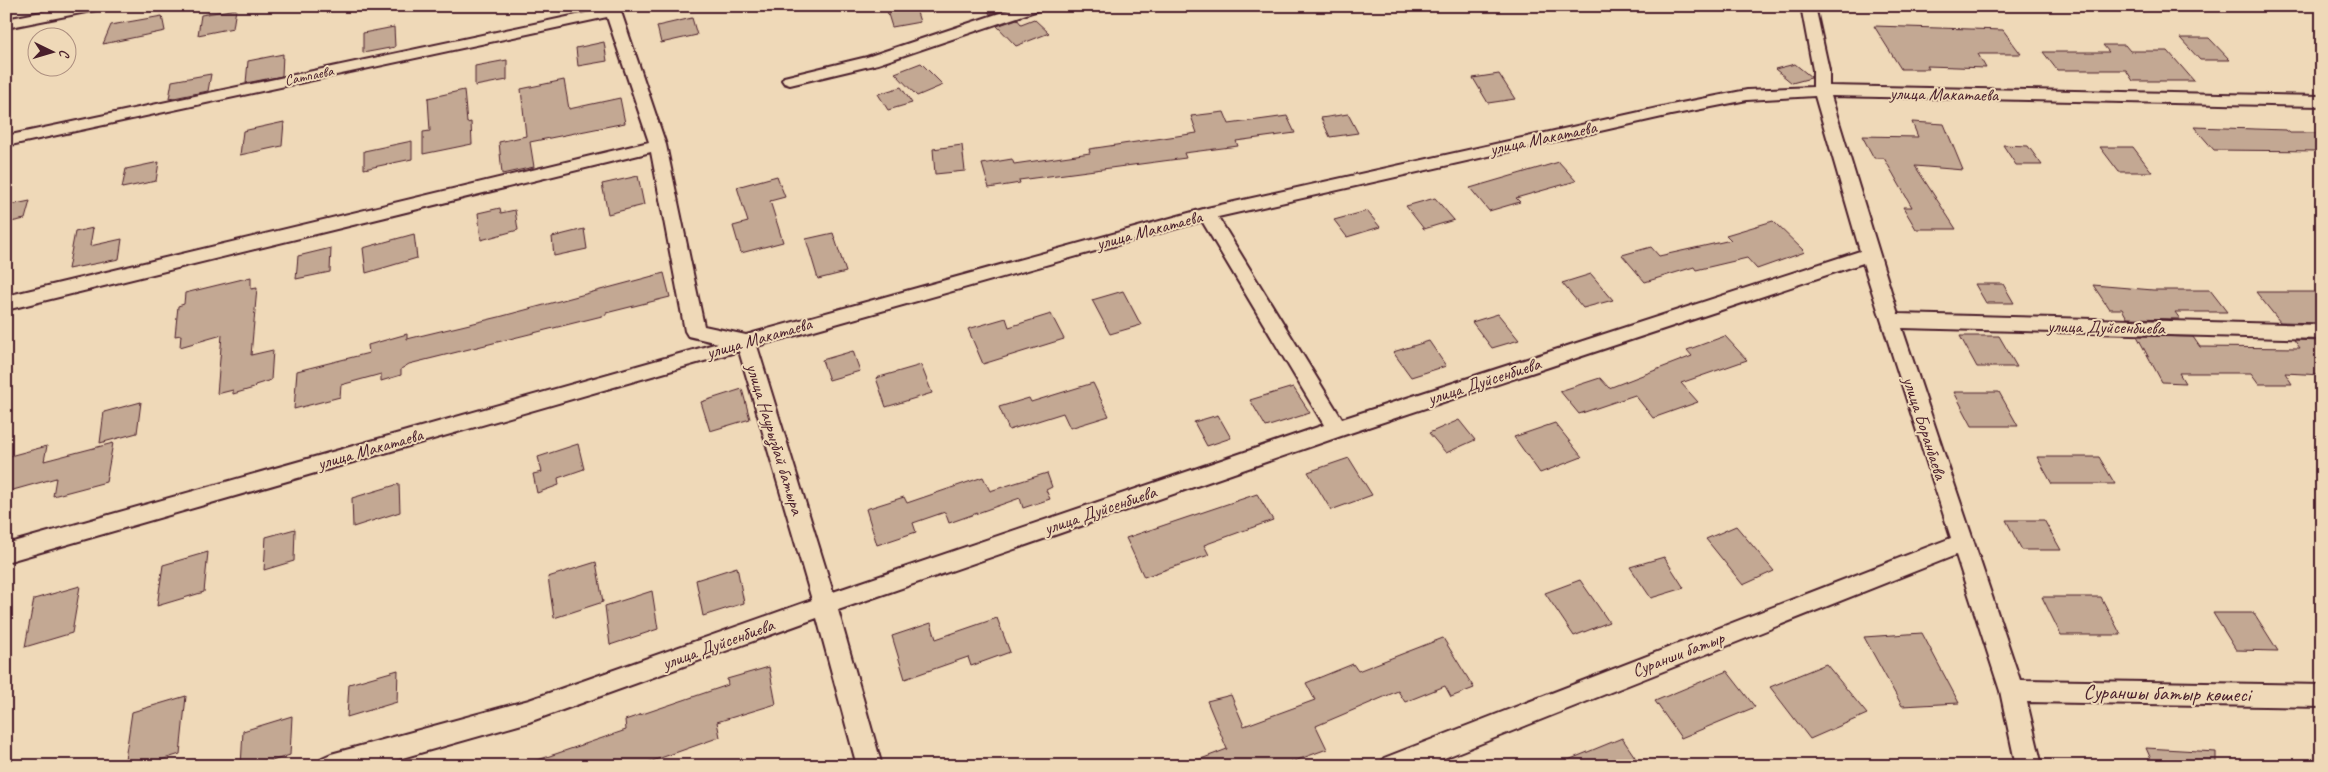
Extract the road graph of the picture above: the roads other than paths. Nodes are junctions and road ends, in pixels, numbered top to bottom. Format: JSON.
{"nodes":[{"id":1,"x":96,"y":6,"type":"edge"},
{"id":2,"x":1036,"y":6,"type":"edge"},
{"id":3,"x":1808,"y":6,"type":"edge"},
{"id":4,"x":611,"y":9,"type":"edge"},
{"id":5,"x":6,"y":24,"type":"edge"},
{"id":6,"x":790,"y":80,"type":"dead end"},
{"id":7,"x":1821,"y":91,"type":"junction"},
{"id":8,"x":2322,"y":101,"type":"edge"},
{"id":9,"x":6,"y":141,"type":"edge"},
{"id":10,"x":658,"y":145,"type":"junction"},
{"id":11,"x":1207,"y":214,"type":"junction"},
{"id":12,"x":1870,"y":254,"type":"junction"},
{"id":13,"x":6,"y":302,"type":"edge"},
{"id":14,"x":1890,"y":321,"type":"junction"},
{"id":15,"x":2322,"y":332,"type":"edge"},
{"id":16,"x":746,"y":342,"type":"junction"},
{"id":17,"x":1337,"y":429,"type":"junction"},
{"id":18,"x":1963,"y":543,"type":"junction"},
{"id":19,"x":6,"y":554,"type":"edge"},
{"id":20,"x":825,"y":605,"type":"junction"},
{"id":21,"x":2012,"y":691,"type":"junction"},
{"id":22,"x":2322,"y":696,"type":"edge"},
{"id":23,"x":331,"y":766,"type":"edge"},
{"id":24,"x":870,"y":766,"type":"edge"},
{"id":25,"x":1393,"y":766,"type":"edge"},
{"id":26,"x":2029,"y":766,"type":"edge"}],
"edges":[{"from":1,"to":5,"type":"street"},
{"from":2,"to":6,"type":"street"},
{"from":3,"to":7,"type":"street","name":"улица Боранбаева"},
{"from":4,"to":9,"type":"street","name":"Сатпаева"},
{"from":4,"to":10,"type":"street","name":"улица Наурызбай батыра"},
{"from":7,"to":8,"type":"street","name":"улица Макатаева"},
{"from":7,"to":11,"type":"street","name":"улица Макатаева"},
{"from":7,"to":12,"type":"street","name":"улица Боранбаева"},
{"from":10,"to":13,"type":"street"},
{"from":10,"to":16,"type":"street","name":"улица Наурызбай батыра"},
{"from":11,"to":16,"type":"street","name":"улица Макатаева"},
{"from":11,"to":17,"type":"street"},
{"from":12,"to":14,"type":"street","name":"улица Боранбаева"},
{"from":12,"to":17,"type":"street","name":"улица Дуйсенбиева"},
{"from":14,"to":15,"type":"street","name":"улица Дуйсенбиева"},
{"from":14,"to":18,"type":"street","name":"улица Боранбаева"},
{"from":16,"to":19,"type":"street","name":"улица Макатаева"},
{"from":16,"to":20,"type":"street","name":"улица Наурызбай батыра"},
{"from":17,"to":20,"type":"street","name":"улица Дуйсенбиева"},
{"from":18,"to":21,"type":"street","name":"улица Боранбаева"},
{"from":18,"to":25,"type":"street","name":"Суранши батыр"},
{"from":20,"to":23,"type":"street","name":"улица Дуйсенбиева"},
{"from":20,"to":24,"type":"street","name":"улица Наурызбай батыра"},
{"from":21,"to":22,"type":"street","name":"Сураншы батыр көшесі"},
{"from":21,"to":26,"type":"street","name":"улица Боранбаева"}]}
